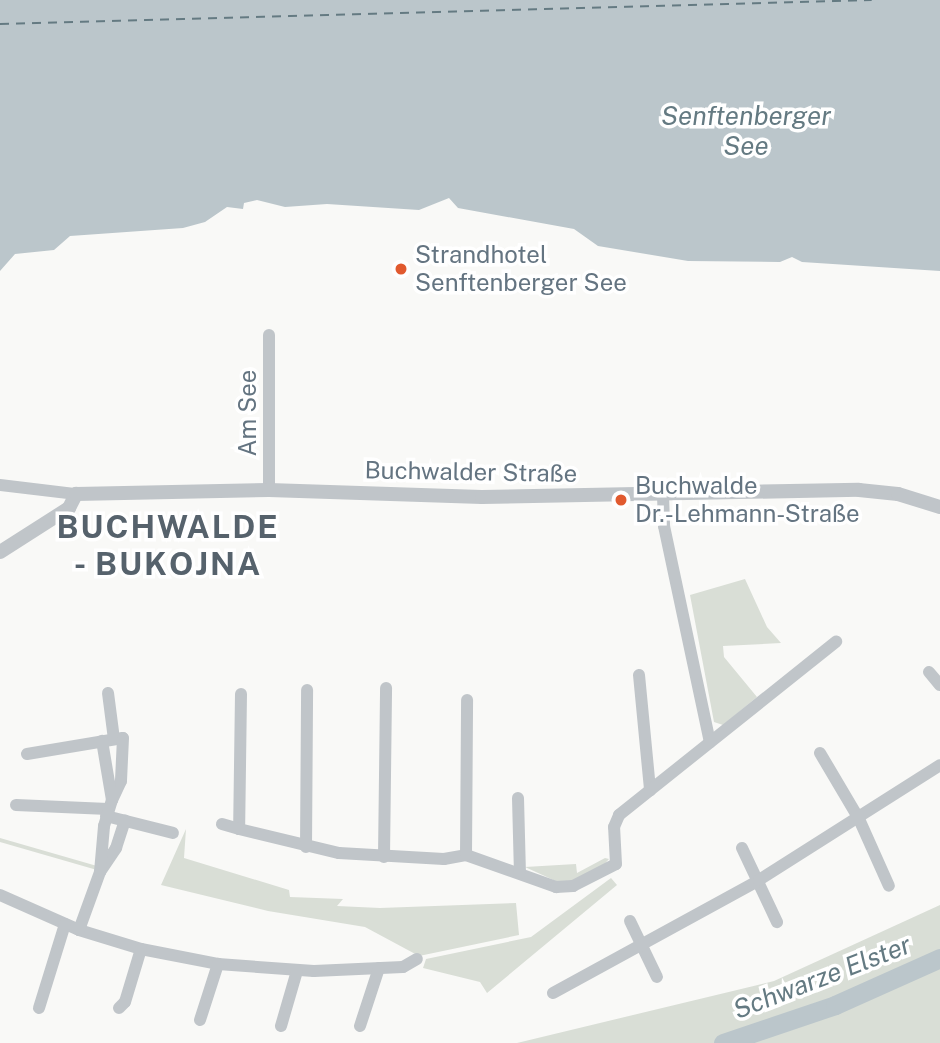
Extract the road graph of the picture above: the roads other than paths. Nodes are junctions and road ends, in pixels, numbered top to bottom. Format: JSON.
{"nodes":[{"id":1,"x":270,"y":335,"type":"dead end"},
{"id":2,"x":0,"y":485,"type":"edge"},
{"id":3,"x":269,"y":490,"type":"junction"},
{"id":4,"x":76,"y":494,"type":"junction"},
{"id":5,"x":663,"y":495,"type":"junction"},
{"id":6,"x":940,"y":507,"type":"edge"},
{"id":7,"x":0,"y":552,"type":"edge"},
{"id":8,"x":836,"y":642,"type":"dead end"},
{"id":9,"x":929,"y":672,"type":"dead end"},
{"id":10,"x":639,"y":674,"type":"dead end"},
{"id":11,"x":940,"y":685,"type":"edge"},
{"id":12,"x":386,"y":688,"type":"dead end"},
{"id":13,"x":307,"y":690,"type":"dead end"},
{"id":14,"x":108,"y":693,"type":"dead end"},
{"id":15,"x":241,"y":694,"type":"dead end"},
{"id":16,"x":467,"y":701,"type":"dead end"},
{"id":17,"x":108,"y":740,"type":"junction"},
{"id":18,"x":710,"y":743,"type":"junction"},
{"id":19,"x":820,"y":753,"type":"dead end"},
{"id":20,"x":27,"y":754,"type":"dead end"},
{"id":21,"x":940,"y":765,"type":"edge"},
{"id":22,"x":650,"y":790,"type":"junction"},
{"id":23,"x":518,"y":798,"type":"dead end"},
{"id":24,"x":16,"y":805,"type":"dead end"},
{"id":25,"x":109,"y":808,"type":"junction"},
{"id":26,"x":859,"y":819,"type":"junction"},
{"id":27,"x":125,"y":820,"type":"junction"},
{"id":28,"x":222,"y":824,"type":"dead end"},
{"id":29,"x":239,"y":829,"type":"junction"},
{"id":30,"x":173,"y":833,"type":"dead end"},
{"id":31,"x":306,"y":847,"type":"junction"},
{"id":32,"x":742,"y":848,"type":"dead end"},
{"id":33,"x":467,"y":855,"type":"junction"},
{"id":34,"x":384,"y":857,"type":"junction"},
{"id":35,"x":100,"y":872,"type":"junction"},
{"id":36,"x":520,"y":873,"type":"junction"},
{"id":37,"x":759,"y":880,"type":"junction"},
{"id":38,"x":890,"y":886,"type":"dead end"},
{"id":39,"x":0,"y":895,"type":"edge"},
{"id":40,"x":630,"y":921,"type":"dead end"},
{"id":41,"x":777,"y":922,"type":"dead end"},
{"id":42,"x":65,"y":924,"type":"junction"},
{"id":43,"x":79,"y":930,"type":"junction"},
{"id":44,"x":642,"y":944,"type":"junction"},
{"id":45,"x":141,"y":949,"type":"junction"},
{"id":46,"x":417,"y":959,"type":"dead end"},
{"id":47,"x":218,"y":964,"type":"junction"},
{"id":48,"x":379,"y":968,"type":"junction"},
{"id":49,"x":297,"y":971,"type":"junction"},
{"id":50,"x":657,"y":976,"type":"dead end"},
{"id":51,"x":553,"y":993,"type":"dead end"},
{"id":52,"x":39,"y":1008,"type":"dead end"},
{"id":53,"x":119,"y":1008,"type":"dead end"},
{"id":54,"x":200,"y":1020,"type":"dead end"},
{"id":55,"x":281,"y":1026,"type":"dead end"},
{"id":56,"x":360,"y":1026,"type":"dead end"}],
"edges":[{"from":1,"to":3,"type":"street","name":"Am See"},
{"from":2,"to":4,"type":"street","name":"Buchwalder Straße"},
{"from":3,"to":4,"type":"street","name":"Buchwalder Straße"},
{"from":3,"to":5,"type":"street","name":"Buchwalder Straße"},
{"from":4,"to":7,"type":"street"},
{"from":5,"to":6,"type":"street","name":"Buchwalder Straße"},
{"from":5,"to":18,"type":"street"},
{"from":8,"to":18,"type":"street"},
{"from":9,"to":11,"type":"street"},
{"from":10,"to":22,"type":"street"},
{"from":12,"to":34,"type":"street"},
{"from":13,"to":31,"type":"street"},
{"from":14,"to":17,"type":"street"},
{"from":15,"to":29,"type":"street"},
{"from":16,"to":33,"type":"street"},
{"from":17,"to":20,"type":"street"},
{"from":17,"to":25,"type":"street"},
{"from":17,"to":25,"type":"street"},
{"from":18,"to":22,"type":"street"},
{"from":19,"to":26,"type":"street"},
{"from":21,"to":26,"type":"street"},
{"from":22,"to":36,"type":"street"},
{"from":23,"to":36,"type":"street"},
{"from":24,"to":25,"type":"street"},
{"from":25,"to":27,"type":"street"},
{"from":25,"to":35,"type":"street"},
{"from":26,"to":37,"type":"street"},
{"from":26,"to":38,"type":"street"},
{"from":27,"to":30,"type":"street"},
{"from":27,"to":35,"type":"street"},
{"from":28,"to":29,"type":"street"},
{"from":29,"to":31,"type":"street"},
{"from":31,"to":34,"type":"street"},
{"from":32,"to":37,"type":"street"},
{"from":33,"to":34,"type":"street"},
{"from":33,"to":36,"type":"street"},
{"from":35,"to":43,"type":"street"},
{"from":37,"to":41,"type":"street"},
{"from":37,"to":44,"type":"street"},
{"from":39,"to":42,"type":"street"},
{"from":40,"to":44,"type":"street"},
{"from":42,"to":43,"type":"street"},
{"from":42,"to":52,"type":"street"},
{"from":43,"to":45,"type":"street"},
{"from":44,"to":50,"type":"street"},
{"from":44,"to":51,"type":"street"},
{"from":45,"to":47,"type":"street"},
{"from":45,"to":53,"type":"street"},
{"from":46,"to":48,"type":"street"},
{"from":47,"to":49,"type":"street"},
{"from":47,"to":54,"type":"street"},
{"from":48,"to":49,"type":"street"},
{"from":48,"to":56,"type":"street"},
{"from":49,"to":55,"type":"street"}]}
